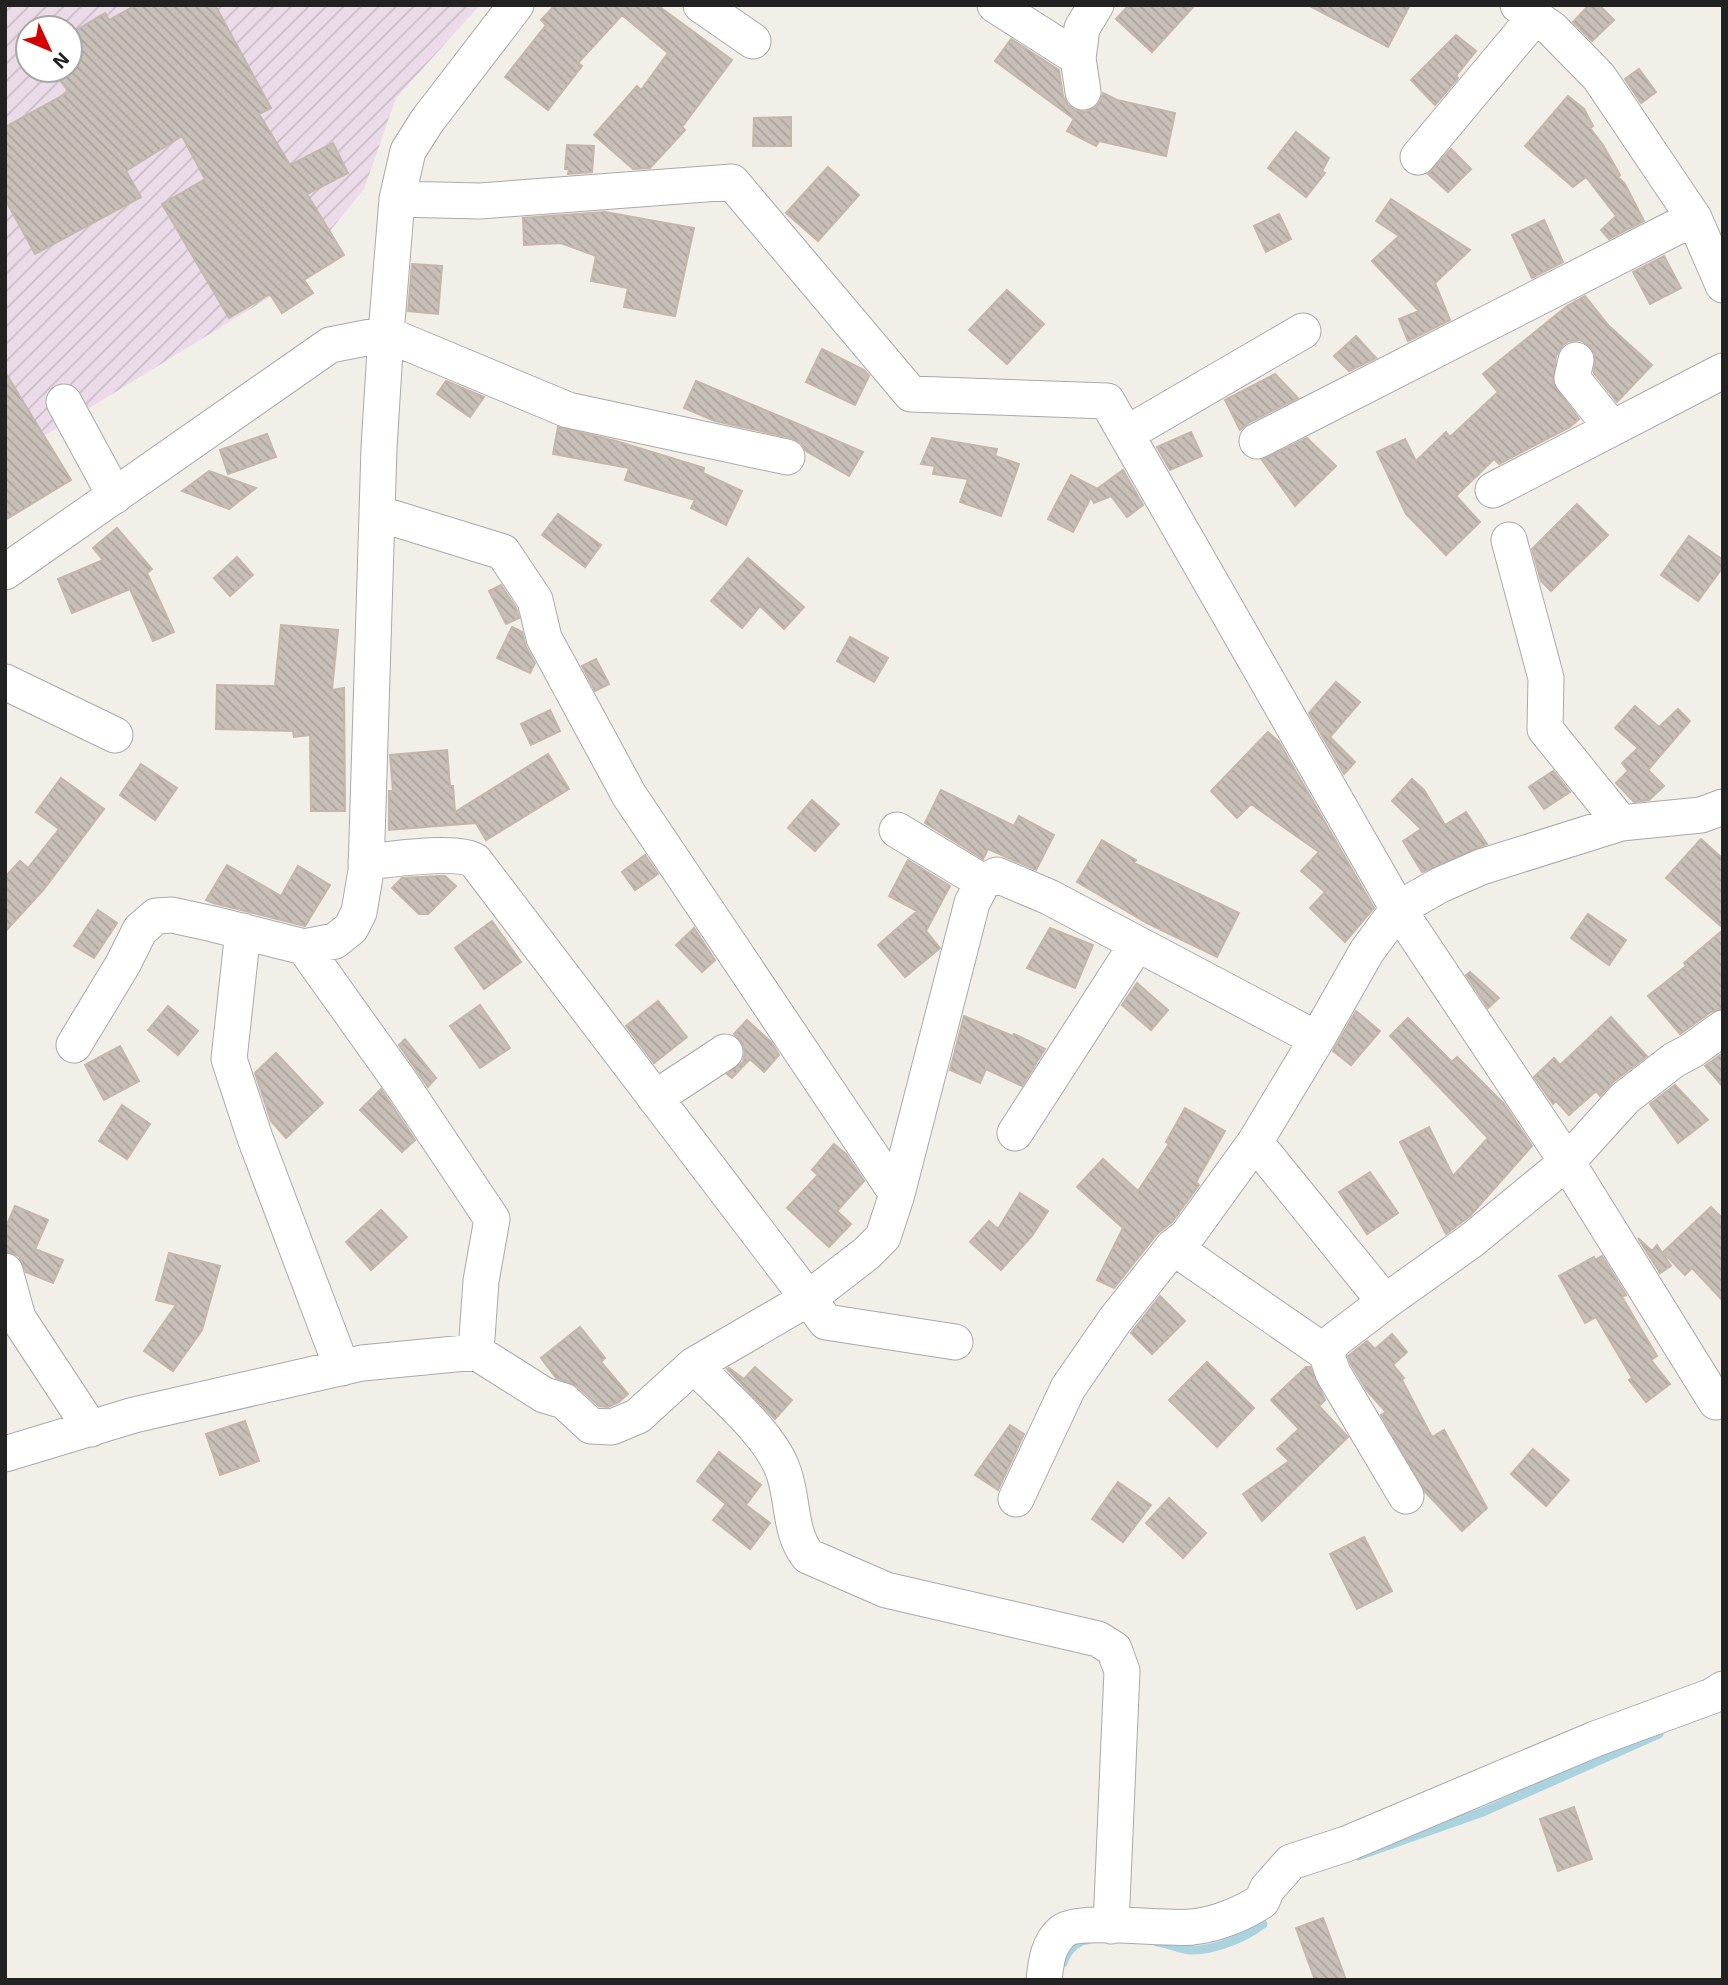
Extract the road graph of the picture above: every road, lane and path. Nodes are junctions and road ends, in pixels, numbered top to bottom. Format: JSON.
{"nodes":[{"id":1,"x":516,"y":5,"type":"edge"},
{"id":2,"x":701,"y":5,"type":"edge"},
{"id":3,"x":995,"y":5,"type":"edge"},
{"id":4,"x":1096,"y":5,"type":"edge"},
{"id":5,"x":1526,"y":11,"type":"edge"},
{"id":6,"x":752,"y":41,"type":"dead end"},
{"id":7,"x":1078,"y":58,"type":"junction"},
{"id":8,"x":1083,"y":92,"type":"dead end"},
{"id":9,"x":1418,"y":157,"type":"dead end"},
{"id":10,"x":397,"y":199,"type":"junction"},
{"id":11,"x":1694,"y":218,"type":"junction"},
{"id":12,"x":1723,"y":285,"type":"edge"},
{"id":13,"x":1303,"y":331,"type":"dead end"},
{"id":14,"x":386,"y":334,"type":"junction"},
{"id":15,"x":1576,"y":360,"type":"dead end"},
{"id":16,"x":1723,"y":371,"type":"edge"},
{"id":17,"x":64,"y":402,"type":"dead end"},
{"id":18,"x":1612,"y":428,"type":"junction"},
{"id":19,"x":1126,"y":434,"type":"junction"},
{"id":20,"x":1258,"y":442,"type":"dead end"},
{"id":21,"x":787,"y":457,"type":"dead end"},
{"id":22,"x":1493,"y":490,"type":"dead end"},
{"id":23,"x":115,"y":496,"type":"junction"},
{"id":24,"x":377,"y":513,"type":"junction"},
{"id":25,"x":1509,"y":540,"type":"dead end"},
{"id":26,"x":5,"y":572,"type":"edge"},
{"id":27,"x":5,"y":682,"type":"edge"},
{"id":28,"x":115,"y":736,"type":"dead end"},
{"id":29,"x":1723,"y":807,"type":"edge"},
{"id":30,"x":1621,"y":823,"type":"junction"},
{"id":31,"x":897,"y":830,"type":"dead end"},
{"id":32,"x":366,"y":862,"type":"junction"},
{"id":33,"x":983,"y":881,"type":"junction"},
{"id":34,"x":1398,"y":909,"type":"junction"},
{"id":35,"x":243,"y":931,"type":"junction"},
{"id":36,"x":1137,"y":944,"type":"junction"},
{"id":37,"x":304,"y":947,"type":"junction"},
{"id":38,"x":1723,"y":1028,"type":"edge"},
{"id":39,"x":1317,"y":1039,"type":"junction"},
{"id":40,"x":74,"y":1045,"type":"dead end"},
{"id":41,"x":725,"y":1052,"type":"dead end"},
{"id":42,"x":655,"y":1098,"type":"junction"},
{"id":43,"x":1015,"y":1133,"type":"dead end"},
{"id":44,"x":1255,"y":1142,"type":"junction"},
{"id":45,"x":1567,"y":1162,"type":"junction"},
{"id":46,"x":897,"y":1194,"type":"junction"},
{"id":47,"x":1173,"y":1247,"type":"junction"},
{"id":48,"x":5,"y":1271,"type":"edge"},
{"id":49,"x":809,"y":1298,"type":"junction"},
{"id":50,"x":1385,"y":1302,"type":"junction"},
{"id":51,"x":954,"y":1342,"type":"dead end"},
{"id":52,"x":476,"y":1352,"type":"junction"},
{"id":53,"x":1326,"y":1353,"type":"junction"},
{"id":54,"x":694,"y":1366,"type":"junction"},
{"id":55,"x":342,"y":1368,"type":"junction"},
{"id":56,"x":1716,"y":1402,"type":"dead end"},
{"id":57,"x":91,"y":1429,"type":"junction"},
{"id":58,"x":5,"y":1454,"type":"edge"},
{"id":59,"x":1406,"y":1496,"type":"dead end"},
{"id":60,"x":1016,"y":1499,"type":"dead end"},
{"id":61,"x":1723,"y":1689,"type":"edge"},
{"id":62,"x":1111,"y":1926,"type":"junction"},
{"id":63,"x":1044,"y":1980,"type":"edge"}],
"edges":[{"from":1,"to":10,"type":"street"},
{"from":2,"to":6,"type":"street"},
{"from":3,"to":7,"type":"street"},
{"from":4,"to":7,"type":"street"},
{"from":5,"to":9,"type":"street"},
{"from":5,"to":11,"type":"street"},
{"from":7,"to":8,"type":"street"},
{"from":10,"to":14,"type":"street"},
{"from":10,"to":19,"type":"street"},
{"from":11,"to":12,"type":"street"},
{"from":11,"to":20,"type":"street"},
{"from":13,"to":19,"type":"street"},
{"from":14,"to":21,"type":"street"},
{"from":14,"to":23,"type":"street"},
{"from":14,"to":24,"type":"street"},
{"from":15,"to":18,"type":"street"},
{"from":16,"to":18,"type":"street"},
{"from":17,"to":23,"type":"street"},
{"from":18,"to":22,"type":"street"},
{"from":19,"to":34,"type":"street"},
{"from":23,"to":26,"type":"street"},
{"from":24,"to":32,"type":"street"},
{"from":24,"to":46,"type":"street"},
{"from":25,"to":30,"type":"street"},
{"from":27,"to":28,"type":"street"},
{"from":29,"to":30,"type":"street"},
{"from":30,"to":34,"type":"street"},
{"from":31,"to":33,"type":"street"},
{"from":32,"to":37,"type":"street"},
{"from":32,"to":42,"type":"street"},
{"from":33,"to":36,"type":"street"},
{"from":33,"to":46,"type":"street"},
{"from":34,"to":39,"type":"street"},
{"from":34,"to":45,"type":"street"},
{"from":35,"to":37,"type":"street"},
{"from":35,"to":40,"type":"street"},
{"from":35,"to":55,"type":"street"},
{"from":36,"to":39,"type":"street"},
{"from":36,"to":43,"type":"street"},
{"from":37,"to":52,"type":"street"},
{"from":38,"to":45,"type":"street"},
{"from":39,"to":44,"type":"street"},
{"from":41,"to":42,"type":"street"},
{"from":42,"to":49,"type":"street"},
{"from":44,"to":47,"type":"street"},
{"from":44,"to":50,"type":"street"},
{"from":45,"to":50,"type":"street"},
{"from":45,"to":56,"type":"street"},
{"from":46,"to":49,"type":"street"},
{"from":47,"to":53,"type":"street"},
{"from":47,"to":60,"type":"street"},
{"from":48,"to":57,"type":"street"},
{"from":49,"to":51,"type":"street"},
{"from":49,"to":54,"type":"street"},
{"from":50,"to":53,"type":"street"},
{"from":52,"to":54,"type":"street"},
{"from":52,"to":55,"type":"street"},
{"from":53,"to":59,"type":"street"},
{"from":54,"to":62,"type":"street"},
{"from":55,"to":57,"type":"street"},
{"from":57,"to":58,"type":"street"},
{"from":61,"to":62,"type":"street"},
{"from":62,"to":63,"type":"street"}]}
